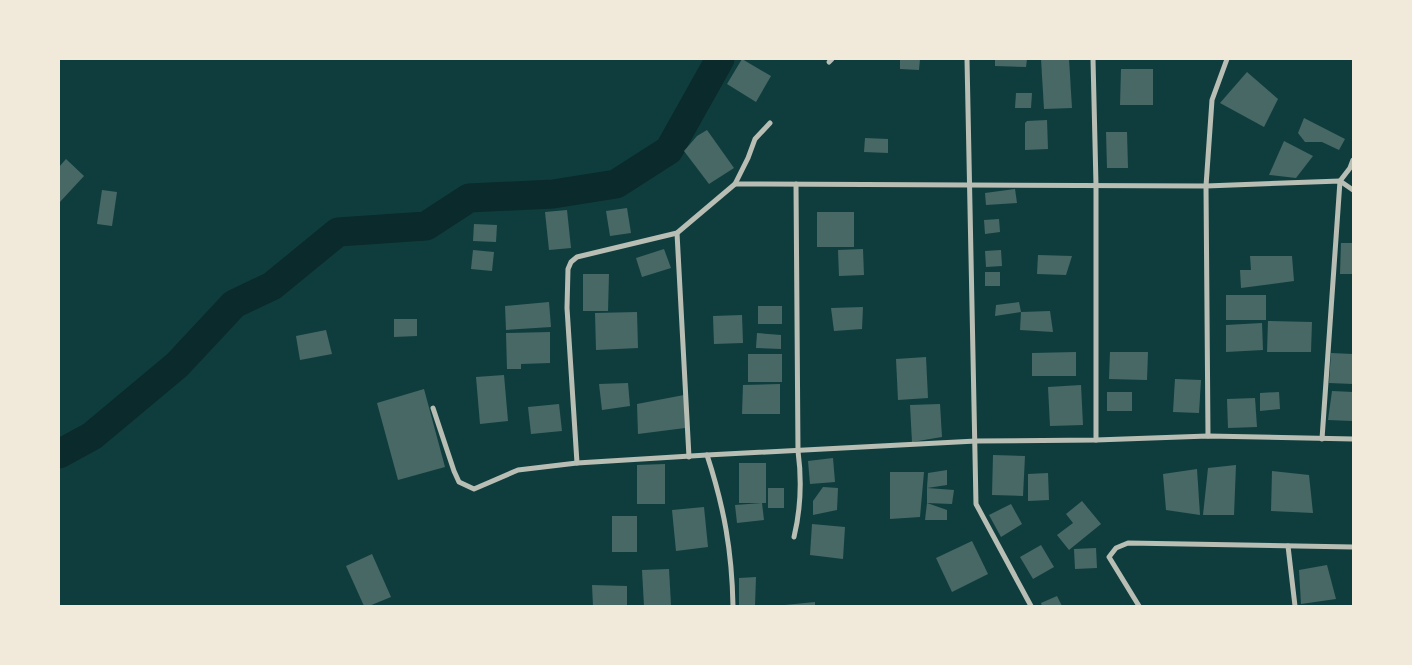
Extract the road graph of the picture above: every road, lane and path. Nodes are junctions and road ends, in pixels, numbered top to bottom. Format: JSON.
{"nodes":[{"id":1,"x":967,"y":59,"type":"edge"},
{"id":2,"x":1093,"y":59,"type":"edge"},
{"id":3,"x":1227,"y":59,"type":"edge"},
{"id":4,"x":770,"y":123,"type":"dead end"},
{"id":5,"x":1353,"y":160,"type":"edge"},
{"id":6,"x":1340,"y":181,"type":"junction"},
{"id":7,"x":735,"y":184,"type":"junction"},
{"id":8,"x":796,"y":184,"type":"junction"},
{"id":9,"x":970,"y":185,"type":"junction"},
{"id":10,"x":1096,"y":185,"type":"junction"},
{"id":11,"x":1206,"y":186,"type":"junction"},
{"id":12,"x":1353,"y":190,"type":"edge"},
{"id":13,"x":677,"y":233,"type":"junction"},
{"id":14,"x":433,"y":408,"type":"dead end"},
{"id":15,"x":1208,"y":436,"type":"junction"},
{"id":16,"x":1322,"y":439,"type":"junction"},
{"id":17,"x":1353,"y":439,"type":"edge"},
{"id":18,"x":1096,"y":440,"type":"junction"},
{"id":19,"x":976,"y":441,"type":"junction"},
{"id":20,"x":798,"y":451,"type":"junction"},
{"id":21,"x":707,"y":455,"type":"junction"},
{"id":22,"x":689,"y":457,"type":"junction"},
{"id":23,"x":577,"y":463,"type":"junction"},
{"id":24,"x":794,"y":537,"type":"dead end"},
{"id":25,"x":1288,"y":546,"type":"junction"},
{"id":26,"x":1353,"y":547,"type":"edge"},
{"id":27,"x":733,"y":606,"type":"edge"},
{"id":28,"x":1031,"y":606,"type":"edge"},
{"id":29,"x":1139,"y":606,"type":"edge"},
{"id":30,"x":1295,"y":606,"type":"edge"}],
"edges":[{"from":1,"to":9,"type":"street"},
{"from":2,"to":10,"type":"street"},
{"from":3,"to":11,"type":"street"},
{"from":4,"to":7,"type":"street"},
{"from":5,"to":6,"type":"street"},
{"from":6,"to":11,"type":"street"},
{"from":6,"to":12,"type":"street"},
{"from":6,"to":16,"type":"street"},
{"from":7,"to":8,"type":"street"},
{"from":7,"to":13,"type":"street"},
{"from":8,"to":9,"type":"street"},
{"from":8,"to":20,"type":"street"},
{"from":9,"to":10,"type":"street"},
{"from":9,"to":19,"type":"street"},
{"from":10,"to":11,"type":"street"},
{"from":10,"to":18,"type":"street"},
{"from":11,"to":15,"type":"street"},
{"from":13,"to":22,"type":"street"},
{"from":13,"to":23,"type":"street"},
{"from":14,"to":23,"type":"street"},
{"from":15,"to":16,"type":"street"},
{"from":15,"to":18,"type":"street"},
{"from":16,"to":17,"type":"street"},
{"from":18,"to":19,"type":"street"},
{"from":19,"to":20,"type":"street"},
{"from":19,"to":28,"type":"street"},
{"from":20,"to":21,"type":"street"},
{"from":20,"to":24,"type":"street"},
{"from":21,"to":22,"type":"street"},
{"from":21,"to":27,"type":"street"},
{"from":22,"to":23,"type":"street"},
{"from":25,"to":26,"type":"street"},
{"from":25,"to":29,"type":"street"},
{"from":25,"to":30,"type":"street"}]}
